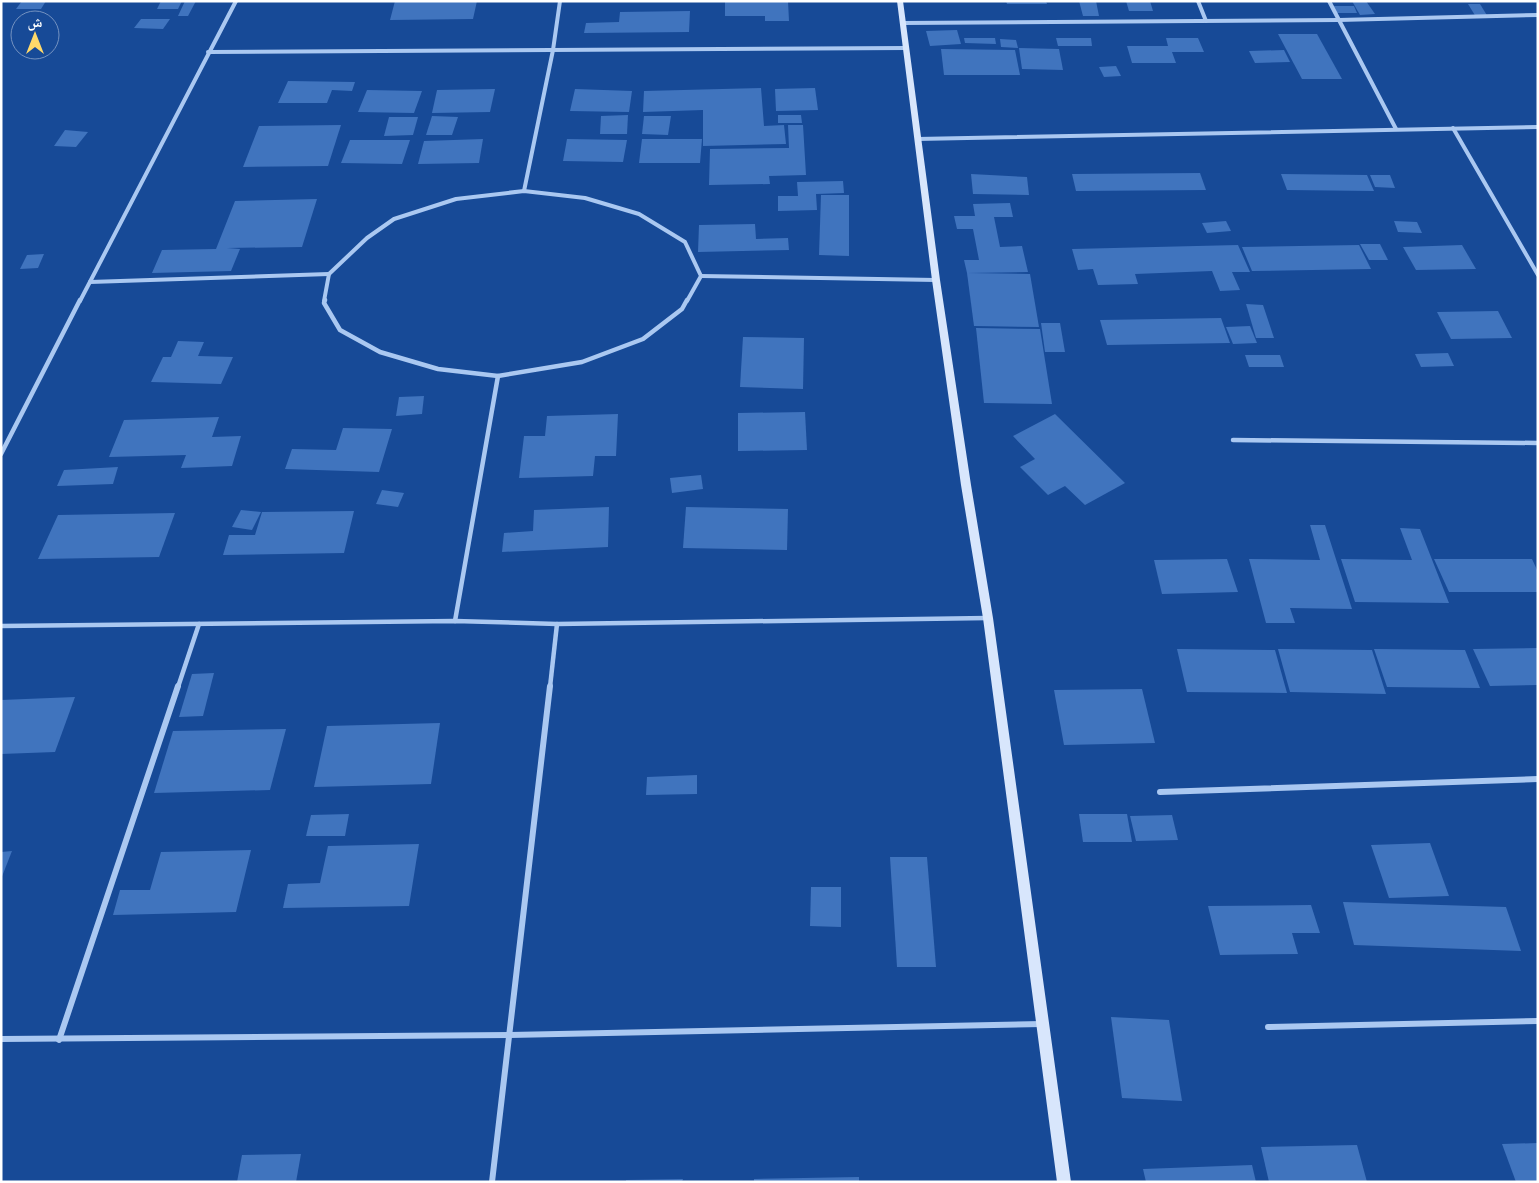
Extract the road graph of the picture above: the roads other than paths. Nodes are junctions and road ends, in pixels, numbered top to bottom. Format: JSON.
{"nodes":[{"id":1,"x":236,"y":1,"type":"edge"},
{"id":2,"x":560,"y":1,"type":"edge"},
{"id":3,"x":900,"y":1,"type":"edge"},
{"id":4,"x":1198,"y":1,"type":"edge"},
{"id":5,"x":1329,"y":1,"type":"edge"},
{"id":6,"x":1538,"y":15,"type":"edge"},
{"id":7,"x":1339,"y":20,"type":"junction"},
{"id":8,"x":1206,"y":21,"type":"junction"},
{"id":9,"x":903,"y":23,"type":"junction"},
{"id":10,"x":907,"y":48,"type":"junction"},
{"id":11,"x":553,"y":50,"type":"junction"},
{"id":12,"x":208,"y":52,"type":"junction"},
{"id":13,"x":1538,"y":127,"type":"edge"},
{"id":14,"x":1453,"y":128,"type":"junction"},
{"id":15,"x":1396,"y":129,"type":"junction"},
{"id":16,"x":918,"y":139,"type":"junction"},
{"id":17,"x":524,"y":190,"type":"junction"},
{"id":18,"x":329,"y":274,"type":"junction"},
{"id":19,"x":1538,"y":274,"type":"edge"},
{"id":20,"x":701,"y":276,"type":"junction"},
{"id":21,"x":936,"y":280,"type":"junction"},
{"id":22,"x":90,"y":282,"type":"junction"},
{"id":23,"x":498,"y":376,"type":"junction"},
{"id":24,"x":1233,"y":440,"type":"dead end"},
{"id":25,"x":1538,"y":442,"type":"edge"},
{"id":26,"x":1,"y":454,"type":"edge"},
{"id":27,"x":988,"y":618,"type":"junction"},
{"id":28,"x":455,"y":621,"type":"junction"},
{"id":29,"x":199,"y":624,"type":"junction"},
{"id":30,"x":557,"y":624,"type":"junction"},
{"id":31,"x":1,"y":626,"type":"edge"},
{"id":32,"x":1538,"y":779,"type":"edge"},
{"id":33,"x":1160,"y":792,"type":"dead end"},
{"id":34,"x":1538,"y":1021,"type":"edge"},
{"id":35,"x":1043,"y":1024,"type":"junction"},
{"id":36,"x":1268,"y":1027,"type":"dead end"},
{"id":37,"x":510,"y":1034,"type":"junction"},
{"id":38,"x":1,"y":1039,"type":"edge"},
{"id":39,"x":59,"y":1040,"type":"junction"},
{"id":40,"x":492,"y":1182,"type":"edge"},
{"id":41,"x":1064,"y":1182,"type":"edge"}],
"edges":[{"from":1,"to":12,"type":"street"},
{"from":2,"to":11,"type":"street"},
{"from":3,"to":9,"type":"main road"},
{"from":4,"to":8,"type":"street"},
{"from":5,"to":7,"type":"street"},
{"from":6,"to":7,"type":"street"},
{"from":7,"to":8,"type":"street"},
{"from":7,"to":15,"type":"street"},
{"from":8,"to":9,"type":"street"},
{"from":9,"to":10,"type":"main road"},
{"from":10,"to":11,"type":"street"},
{"from":10,"to":16,"type":"main road"},
{"from":11,"to":12,"type":"street"},
{"from":11,"to":17,"type":"street"},
{"from":12,"to":22,"type":"street"},
{"from":13,"to":14,"type":"street"},
{"from":14,"to":15,"type":"street"},
{"from":14,"to":19,"type":"street"},
{"from":15,"to":16,"type":"street"},
{"from":16,"to":21,"type":"main road"},
{"from":17,"to":18,"type":"street"},
{"from":17,"to":20,"type":"street"},
{"from":18,"to":22,"type":"street"},
{"from":18,"to":23,"type":"street"},
{"from":20,"to":21,"type":"street"},
{"from":20,"to":23,"type":"street"},
{"from":21,"to":27,"type":"main road"},
{"from":22,"to":26,"type":"street"},
{"from":23,"to":28,"type":"street"},
{"from":24,"to":25,"type":"street"},
{"from":27,"to":30,"type":"street"},
{"from":27,"to":35,"type":"main road"},
{"from":28,"to":29,"type":"street"},
{"from":28,"to":30,"type":"street"},
{"from":29,"to":31,"type":"street"},
{"from":29,"to":39,"type":"street"},
{"from":30,"to":37,"type":"street"},
{"from":32,"to":33,"type":"street"},
{"from":34,"to":36,"type":"street"},
{"from":35,"to":37,"type":"street"},
{"from":35,"to":41,"type":"main road"},
{"from":37,"to":39,"type":"street"},
{"from":37,"to":40,"type":"street"},
{"from":38,"to":39,"type":"street"}]}
